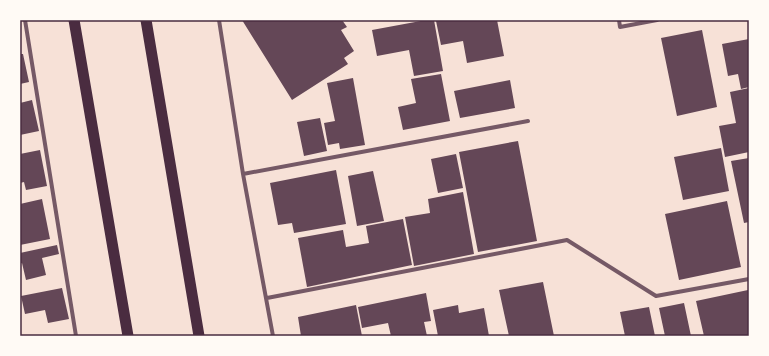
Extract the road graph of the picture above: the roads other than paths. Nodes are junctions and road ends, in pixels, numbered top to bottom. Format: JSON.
{"nodes":[{"id":1,"x":25,"y":20,"type":"edge"},
{"id":2,"x":74,"y":20,"type":"edge"},
{"id":3,"x":146,"y":20,"type":"edge"},
{"id":4,"x":219,"y":20,"type":"edge"},
{"id":5,"x":619,"y":20,"type":"edge"},
{"id":6,"x":656,"y":20,"type":"edge"},
{"id":7,"x":528,"y":121,"type":"dead end"},
{"id":8,"x":243,"y":174,"type":"junction"},
{"id":9,"x":749,"y":280,"type":"edge"},
{"id":10,"x":267,"y":298,"type":"junction"},
{"id":11,"x":76,"y":336,"type":"edge"},
{"id":12,"x":128,"y":336,"type":"edge"},
{"id":13,"x":199,"y":336,"type":"edge"},
{"id":14,"x":273,"y":336,"type":"edge"}],
"edges":[{"from":1,"to":11,"type":"street"},
{"from":2,"to":12,"type":"highway"},
{"from":3,"to":13,"type":"highway"},
{"from":4,"to":8,"type":"street"},
{"from":5,"to":6,"type":"street"},
{"from":7,"to":8,"type":"street"},
{"from":8,"to":10,"type":"street"},
{"from":9,"to":10,"type":"street"},
{"from":10,"to":14,"type":"street"}]}
